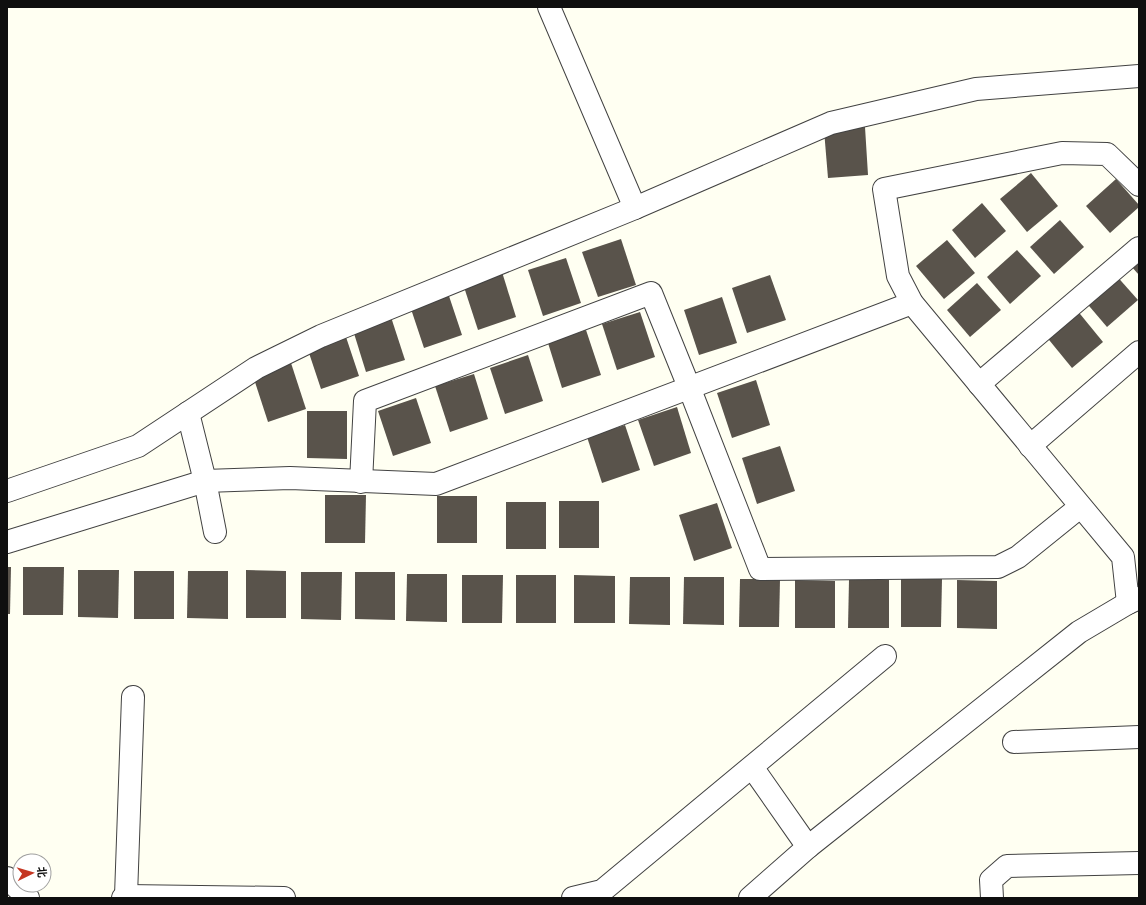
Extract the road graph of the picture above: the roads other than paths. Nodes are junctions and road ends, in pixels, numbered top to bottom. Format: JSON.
{"nodes":[{"id":1,"x":549,"y":7,"type":"edge"},
{"id":2,"x":1139,"y":76,"type":"edge"},
{"id":3,"x":1139,"y":185,"type":"edge"},
{"id":4,"x":635,"y":208,"type":"junction"},
{"id":5,"x":1139,"y":248,"type":"edge"},
{"id":6,"x":912,"y":304,"type":"junction"},
{"id":7,"x":1139,"y":352,"type":"edge"},
{"id":8,"x":979,"y":384,"type":"junction"},
{"id":9,"x":689,"y":387,"type":"junction"},
{"id":10,"x":188,"y":413,"type":"junction"},
{"id":11,"x":1030,"y":446,"type":"junction"},
{"id":12,"x":205,"y":481,"type":"junction"},
{"id":13,"x":361,"y":482,"type":"junction"},
{"id":14,"x":7,"y":491,"type":"edge"},
{"id":15,"x":1080,"y":507,"type":"junction"},
{"id":16,"x":215,"y":532,"type":"dead end"},
{"id":17,"x":7,"y":542,"type":"edge"},
{"id":18,"x":1133,"y":600,"type":"edge"},
{"id":19,"x":885,"y":656,"type":"dead end"},
{"id":20,"x":133,"y":697,"type":"dead end"},
{"id":21,"x":1139,"y":737,"type":"edge"},
{"id":22,"x":1014,"y":742,"type":"dead end"},
{"id":23,"x":752,"y":767,"type":"junction"},
{"id":24,"x":808,"y":847,"type":"junction"},
{"id":25,"x":1139,"y":863,"type":"edge"},
{"id":26,"x":7,"y":878,"type":"edge"},
{"id":27,"x":124,"y":897,"type":"edge"},
{"id":28,"x":28,"y":898,"type":"edge"},
{"id":29,"x":284,"y":898,"type":"edge"},
{"id":30,"x":573,"y":898,"type":"edge"},
{"id":31,"x":750,"y":898,"type":"edge"},
{"id":32,"x":992,"y":898,"type":"edge"}],
"edges":[{"from":1,"to":4,"type":"street"},
{"from":2,"to":4,"type":"street"},
{"from":3,"to":6,"type":"street"},
{"from":4,"to":10,"type":"street"},
{"from":5,"to":8,"type":"street"},
{"from":6,"to":8,"type":"street"},
{"from":6,"to":9,"type":"street"},
{"from":7,"to":11,"type":"street"},
{"from":8,"to":11,"type":"street"},
{"from":9,"to":13,"type":"street"},
{"from":9,"to":13,"type":"street"},
{"from":9,"to":15,"type":"street"},
{"from":10,"to":12,"type":"street"},
{"from":10,"to":14,"type":"street"},
{"from":11,"to":15,"type":"street"},
{"from":12,"to":13,"type":"street"},
{"from":12,"to":16,"type":"street"},
{"from":12,"to":17,"type":"street"},
{"from":15,"to":18,"type":"street"},
{"from":18,"to":24,"type":"street"},
{"from":19,"to":23,"type":"street"},
{"from":20,"to":27,"type":"street"},
{"from":21,"to":22,"type":"street"},
{"from":23,"to":24,"type":"street"},
{"from":23,"to":30,"type":"street"},
{"from":24,"to":31,"type":"street"},
{"from":25,"to":32,"type":"street"},
{"from":26,"to":28,"type":"street"},
{"from":27,"to":29,"type":"street"}]}
